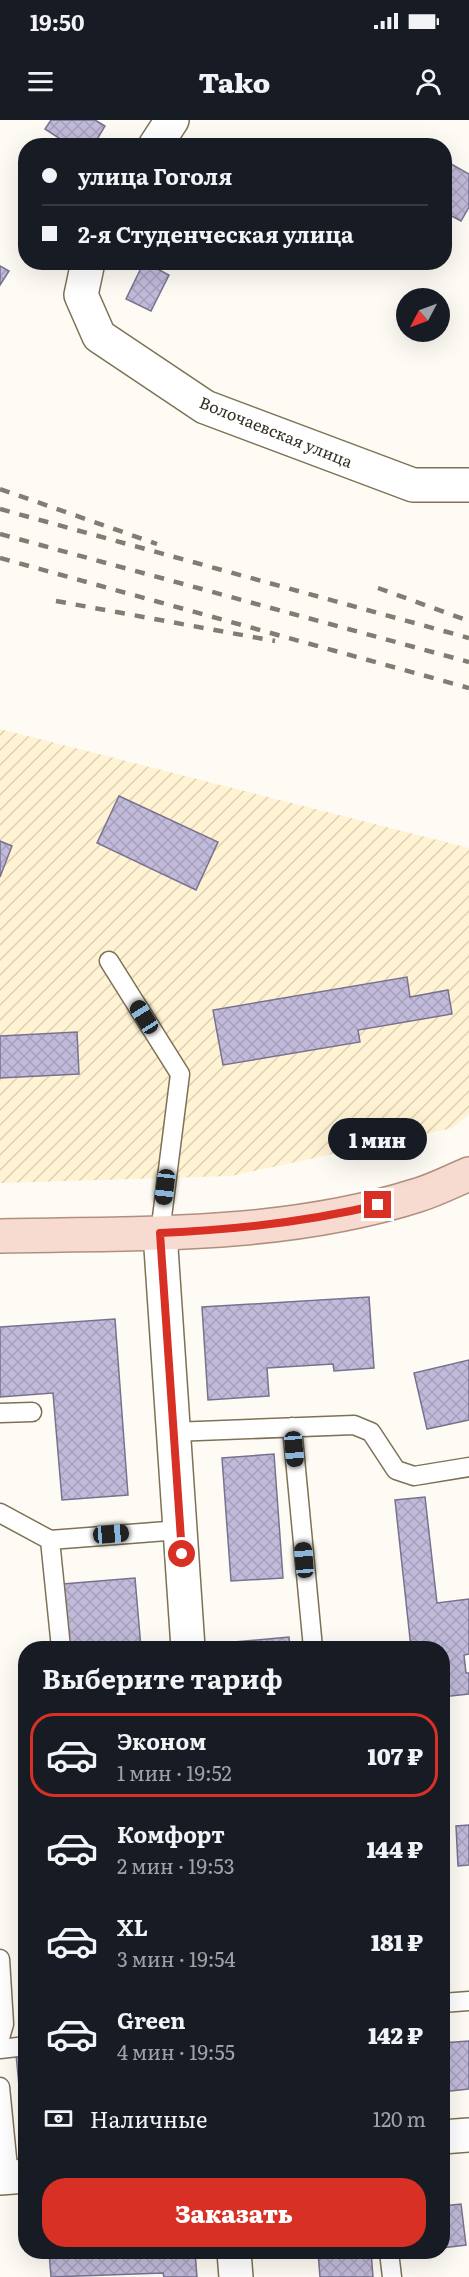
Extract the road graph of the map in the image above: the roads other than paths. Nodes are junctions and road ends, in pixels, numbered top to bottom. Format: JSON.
{"nodes":[{"id":1,"x":172,"y":120,"type":"edge"},
{"id":2,"x":160,"y":138,"type":"edge"},
{"id":3,"x":86,"y":270,"type":"edge"},
{"id":4,"x":469,"y":485,"type":"edge"},
{"id":5,"x":109,"y":961,"type":"dead end"},
{"id":6,"x":469,"y":1174,"type":"edge"},
{"id":7,"x":160,"y":1233,"type":"junction"},
{"id":8,"x":0,"y":1236,"type":"edge"},
{"id":9,"x":32,"y":1412,"type":"dead end"},
{"id":10,"x":0,"y":1413,"type":"edge"},
{"id":11,"x":292,"y":1427,"type":"junction"},
{"id":12,"x":173,"y":1432,"type":"junction"},
{"id":13,"x":468,"y":1472,"type":"edge"},
{"id":14,"x":0,"y":1513,"type":"edge"},
{"id":15,"x":180,"y":1530,"type":"junction"},
{"id":16,"x":50,"y":1540,"type":"junction"},
{"id":17,"x":60,"y":1641,"type":"edge"},
{"id":18,"x":188,"y":1641,"type":"edge"},
{"id":19,"x":312,"y":1641,"type":"edge"},
{"id":20,"x":0,"y":1959,"type":"edge"},
{"id":21,"x":469,"y":2001,"type":"edge"},
{"id":22,"x":450,"y":2002,"type":"edge"},
{"id":23,"x":0,"y":2038,"type":"edge"},
{"id":24,"x":18,"y":2047,"type":"edge"},
{"id":25,"x":0,"y":2049,"type":"edge"},
{"id":26,"x":0,"y":2087,"type":"edge"},
{"id":27,"x":469,"y":2135,"type":"edge"},
{"id":28,"x":450,"y":2136,"type":"edge"},
{"id":29,"x":12,"y":2177,"type":"edge"},
{"id":30,"x":235,"y":2259,"type":"edge"},
{"id":31,"x":390,"y":2259,"type":"edge"},
{"id":32,"x":236,"y":2277,"type":"edge"},
{"id":33,"x":392,"y":2277,"type":"edge"}],
"edges":[{"from":1,"to":2,"type":"street"},
{"from":3,"to":4,"type":"street","name":"Волочаевская улица"},
{"from":5,"to":7,"type":"lane"},
{"from":6,"to":7,"type":"main road"},
{"from":7,"to":8,"type":"main road"},
{"from":7,"to":12,"type":"street"},
{"from":9,"to":10,"type":"lane"},
{"from":11,"to":12,"type":"lane"},
{"from":11,"to":13,"type":"lane"},
{"from":11,"to":19,"type":"lane"},
{"from":12,"to":15,"type":"street"},
{"from":14,"to":16,"type":"lane"},
{"from":15,"to":16,"type":"lane"},
{"from":15,"to":18,"type":"street"},
{"from":16,"to":17,"type":"lane"},
{"from":20,"to":23,"type":"lane"},
{"from":21,"to":22,"type":"lane"},
{"from":24,"to":25,"type":"lane"},
{"from":26,"to":29,"type":"lane"},
{"from":27,"to":28,"type":"street"},
{"from":30,"to":32,"type":"street"},
{"from":31,"to":33,"type":"lane"}]}
